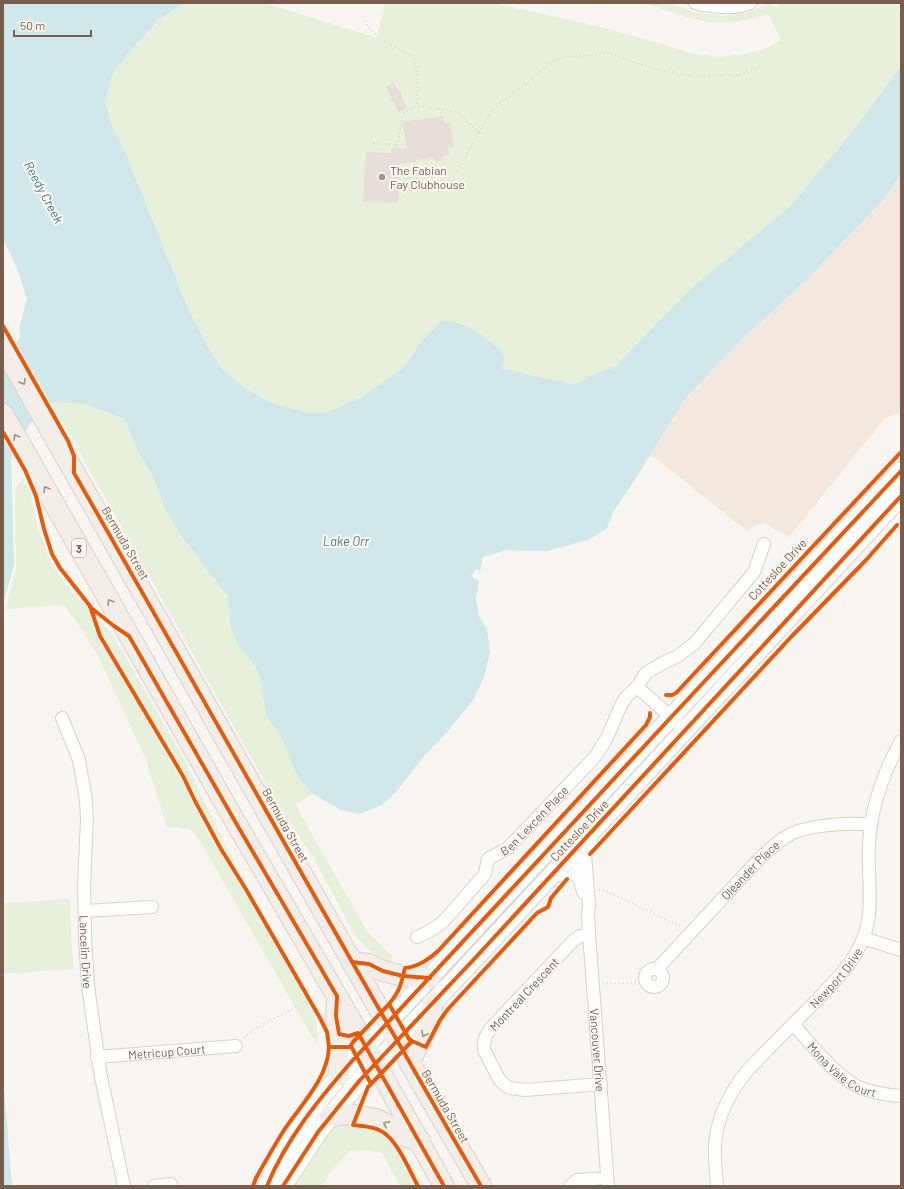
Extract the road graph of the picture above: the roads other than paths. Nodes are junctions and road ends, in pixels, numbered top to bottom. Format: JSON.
{"nodes":[{"id":1,"x":695,"y":3,"type":"edge"},
{"id":2,"x":750,"y":3,"type":"edge"},
{"id":3,"x":3,"y":348,"type":"edge"},
{"id":4,"x":3,"y":414,"type":"edge"},
{"id":5,"x":901,"y":471,"type":"edge"},
{"id":6,"x":897,"y":495,"type":"edge"},
{"id":7,"x":764,"y":544,"type":"dead end"},
{"id":8,"x":637,"y":687,"type":"junction"},
{"id":9,"x":671,"y":717,"type":"junction"},
{"id":10,"x":62,"y":718,"type":"dead end"},
{"id":11,"x":685,"y":729,"type":"junction"},
{"id":12,"x":901,"y":741,"type":"edge"},
{"id":13,"x":576,"y":820,"type":"junction"},
{"id":14,"x":598,"y":824,"type":"junction"},
{"id":15,"x":871,"y":825,"type":"junction"},
{"id":16,"x":576,"y":847,"type":"junction"},
{"id":17,"x":545,"y":881,"type":"junction"},
{"id":18,"x":584,"y":885,"type":"junction"},
{"id":19,"x":152,"y":907,"type":"dead end"},
{"id":20,"x":85,"y":911,"type":"junction"},
{"id":21,"x":589,"y":934,"type":"junction"},
{"id":22,"x":417,"y":937,"type":"dead end"},
{"id":23,"x":863,"y":938,"type":"junction"},
{"id":24,"x":901,"y":950,"type":"edge"},
{"id":25,"x":352,"y":962,"type":"junction"},
{"id":26,"x":430,"y":978,"type":"junction"},
{"id":27,"x":645,"y":979,"type":"road end"},
{"id":28,"x":337,"y":996,"type":"junction"},
{"id":29,"x":432,"y":1003,"type":"junction"},
{"id":30,"x":793,"y":1024,"type":"junction"},
{"id":31,"x":392,"y":1032,"type":"junction"},
{"id":32,"x":236,"y":1046,"type":"road end"},
{"id":33,"x":371,"y":1055,"type":"junction"},
{"id":34,"x":97,"y":1057,"type":"junction"},
{"id":35,"x":410,"y":1064,"type":"junction"},
{"id":36,"x":339,"y":1076,"type":"junction"},
{"id":37,"x":601,"y":1084,"type":"junction"},
{"id":38,"x":901,"y":1096,"type":"edge"},
{"id":39,"x":330,"y":1116,"type":"junction"},
{"id":40,"x":420,"y":1141,"type":"junction"},
{"id":41,"x":608,"y":1182,"type":"edge"},
{"id":42,"x":171,"y":1184,"type":"dead end"},
{"id":43,"x":124,"y":1186,"type":"edge"},
{"id":44,"x":154,"y":1186,"type":"edge"},
{"id":45,"x":267,"y":1186,"type":"edge"},
{"id":46,"x":283,"y":1186,"type":"edge"},
{"id":47,"x":444,"y":1186,"type":"edge"},
{"id":48,"x":481,"y":1186,"type":"edge"},
{"id":49,"x":570,"y":1186,"type":"edge"},
{"id":50,"x":717,"y":1186,"type":"edge"}],
"edges":[{"from":1,"to":2,"type":"street"},
{"from":3,"to":25,"type":"main road","name":"Bermuda Street","one_way":true},
{"from":28,"to":4,"type":"main road","number":"3","one_way":true},
{"from":5,"to":6,"type":"main road","name":"Cottesloe Drive"},
{"from":6,"to":9,"type":"main road","name":"Cottesloe Drive"},
{"from":6,"to":11,"type":"main road","name":"Cottesloe Drive"},
{"from":7,"to":8,"type":"street","name":"Ben Lexcen Place"},
{"from":8,"to":9,"type":"street"},
{"from":8,"to":22,"type":"street","name":"Ben Lexcen Place"},
{"from":9,"to":11,"type":"street"},
{"from":9,"to":13,"type":"main road","name":"Cottesloe Drive"},
{"from":10,"to":20,"type":"street","name":"Lancelin Drive"},
{"from":11,"to":14,"type":"main road","name":"Cottesloe Drive"},
{"from":12,"to":15,"type":"street","name":"Newport Drive"},
{"from":13,"to":16,"type":"street","name":"Vancouver Drive"},
{"from":13,"to":26,"type":"main road","name":"Cottesloe Drive"},
{"from":14,"to":16,"type":"main road","name":"Cottesloe Drive"},
{"from":14,"to":18,"type":"street","name":"Vancouver Drive"},
{"from":15,"to":23,"type":"street","name":"Newport Drive"},
{"from":15,"to":27,"type":"street","name":"Oleander Place"},
{"from":16,"to":17,"type":"main road","name":"Cottesloe Drive"},
{"from":16,"to":18,"type":"street","name":"Vancouver Drive"},
{"from":17,"to":18,"type":"street"},
{"from":17,"to":29,"type":"main road","name":"Cottesloe Drive"},
{"from":18,"to":21,"type":"street","name":"Vancouver Drive"},
{"from":19,"to":20,"type":"street"},
{"from":20,"to":34,"type":"street","name":"Lancelin Drive"},
{"from":21,"to":37,"type":"street","name":"Vancouver Drive"},
{"from":21,"to":37,"type":"street","name":"Montreal Crescent"},
{"from":23,"to":24,"type":"street"},
{"from":23,"to":30,"type":"street","name":"Newport Drive"},
{"from":25,"to":26,"type":"main road"},
{"from":25,"to":31,"type":"main road","name":"Bermuda Street"},
{"from":26,"to":31,"type":"main road","name":"Cottesloe Drive"},
{"from":28,"to":33,"type":"main road","number":"3"},
{"from":28,"to":36,"type":"main road"},
{"from":29,"to":31,"type":"main road","name":"Cottesloe Drive"},
{"from":29,"to":35,"type":"main road","one_way":true},
{"from":30,"to":38,"type":"street","name":"Mona Vale Court"},
{"from":30,"to":50,"type":"street","name":"Newport Drive"},
{"from":31,"to":33,"type":"main road","name":"Cottesloe Drive"},
{"from":31,"to":35,"type":"main road","name":"Bermuda Street"},
{"from":32,"to":34,"type":"street","name":"Metricup Court"},
{"from":33,"to":36,"type":"main road","name":"Cottesloe Drive"},
{"from":33,"to":39,"type":"main road","name":"Cottesloe Drive"},
{"from":33,"to":40,"type":"main road","number":"3"},
{"from":34,"to":43,"type":"street","name":"Lancelin Drive"},
{"from":35,"to":48,"type":"main road","name":"Bermuda Street"},
{"from":36,"to":45,"type":"main road","name":"Cottesloe Drive"},
{"from":37,"to":41,"type":"street","name":"Vancouver Drive"},
{"from":40,"to":39,"type":"main road","one_way":true},
{"from":39,"to":46,"type":"main road","name":"Cottesloe Drive"},
{"from":40,"to":47,"type":"main road","number":"3"},
{"from":41,"to":49,"type":"street"},
{"from":42,"to":44,"type":"street"}]}
